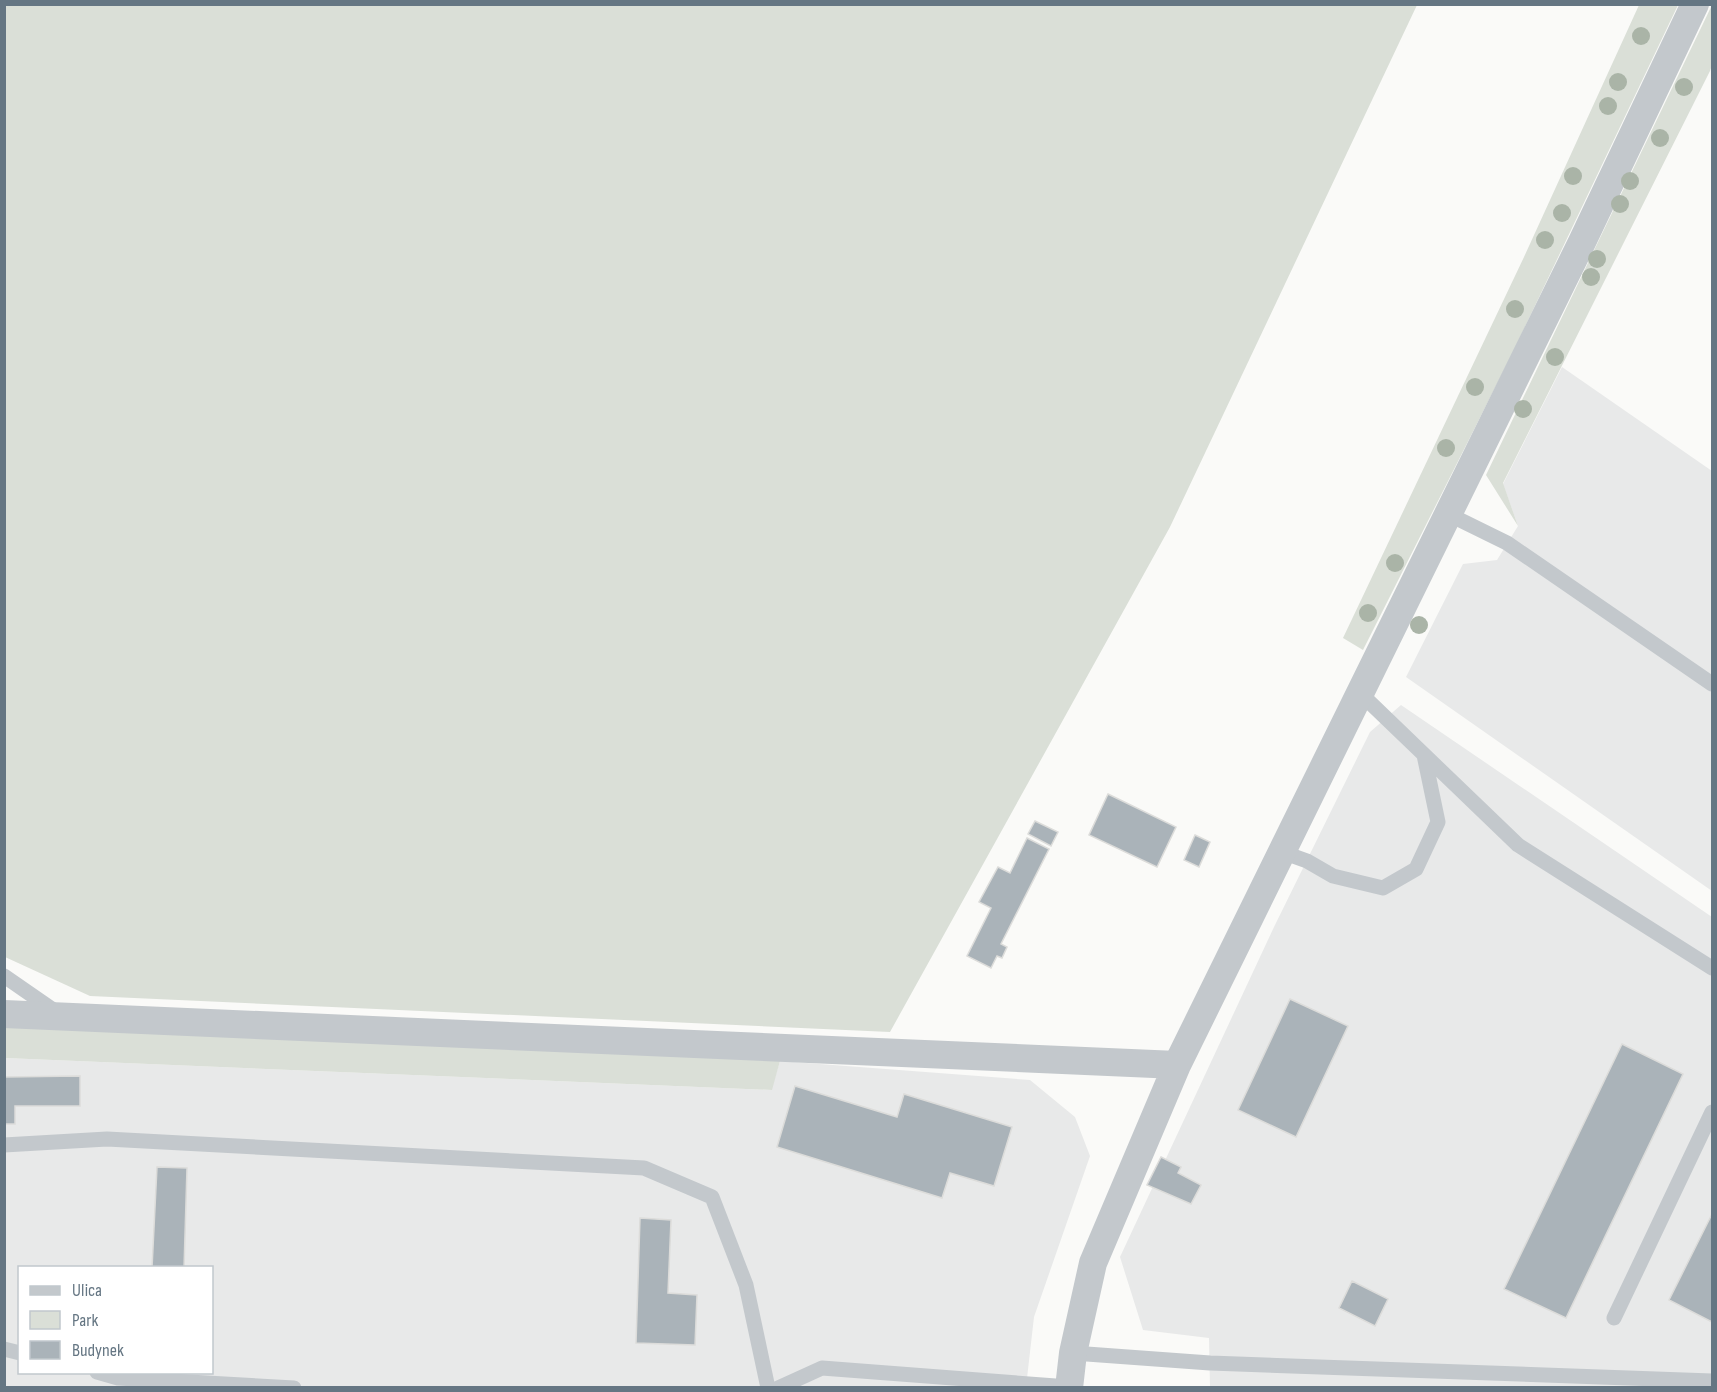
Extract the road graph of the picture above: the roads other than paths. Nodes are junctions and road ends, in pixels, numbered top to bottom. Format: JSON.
{"nodes":[{"id":1,"x":1695,"y":4,"type":"edge"},
{"id":2,"x":1448,"y":514,"type":"junction"},
{"id":3,"x":1713,"y":684,"type":"edge"},
{"id":4,"x":1360,"y":693,"type":"junction"},
{"id":5,"x":1424,"y":754,"type":"junction"},
{"id":6,"x":1282,"y":852,"type":"junction"},
{"id":7,"x":1713,"y":968,"type":"edge"},
{"id":8,"x":4,"y":976,"type":"edge"},
{"id":9,"x":4,"y":1014,"type":"edge"},
{"id":10,"x":63,"y":1016,"type":"junction"},
{"id":11,"x":1177,"y":1065,"type":"junction"},
{"id":12,"x":1713,"y":1112,"type":"edge"},
{"id":13,"x":4,"y":1145,"type":"edge"},
{"id":14,"x":1614,"y":1318,"type":"dead end"},
{"id":15,"x":1073,"y":1353,"type":"junction"},
{"id":16,"x":104,"y":1374,"type":"edge"},
{"id":17,"x":1713,"y":1381,"type":"edge"},
{"id":18,"x":1069,"y":1387,"type":"edge"},
{"id":19,"x":294,"y":1388,"type":"edge"},
{"id":20,"x":768,"y":1388,"type":"edge"},
{"id":21,"x":778,"y":1388,"type":"edge"}],
"edges":[{"from":1,"to":2,"type":"street"},
{"from":2,"to":3,"type":"lane"},
{"from":2,"to":4,"type":"street"},
{"from":4,"to":5,"type":"lane"},
{"from":4,"to":6,"type":"street"},
{"from":5,"to":6,"type":"lane"},
{"from":5,"to":7,"type":"lane"},
{"from":6,"to":11,"type":"street"},
{"from":8,"to":10,"type":"lane"},
{"from":9,"to":10,"type":"street"},
{"from":10,"to":11,"type":"street"},
{"from":11,"to":15,"type":"street"},
{"from":12,"to":14,"type":"lane"},
{"from":13,"to":20,"type":"lane"},
{"from":15,"to":17,"type":"lane"},
{"from":15,"to":18,"type":"street"},
{"from":16,"to":19,"type":"lane"},
{"from":18,"to":21,"type":"lane"}]}
